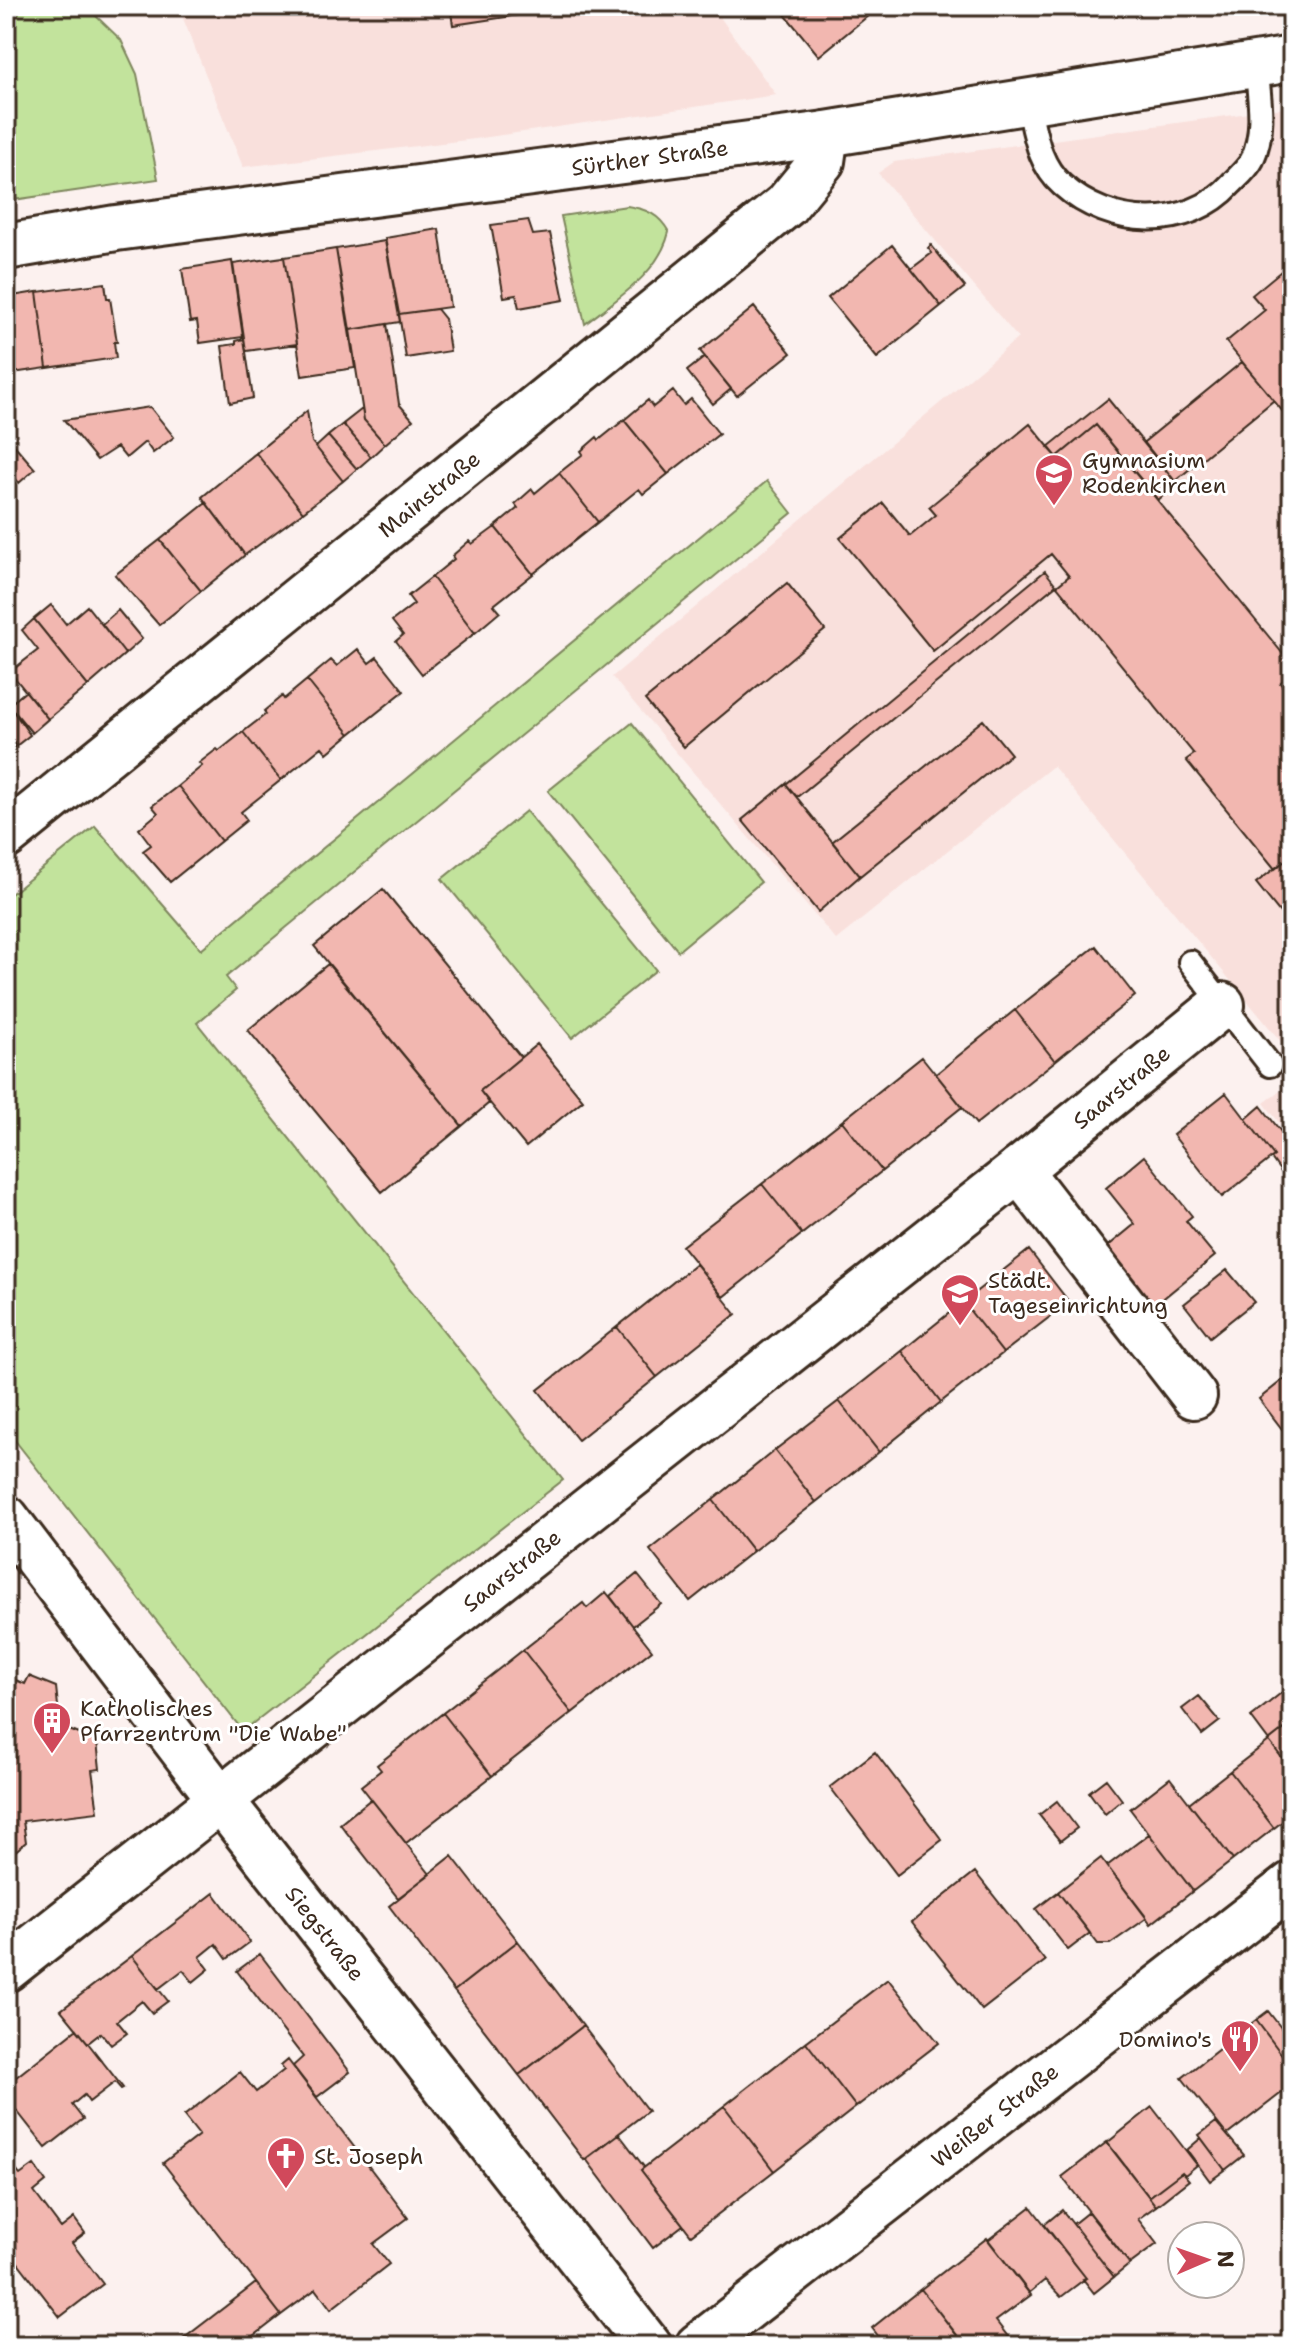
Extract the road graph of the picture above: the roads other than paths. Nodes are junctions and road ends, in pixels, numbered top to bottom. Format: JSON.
{"nodes":[{"id":1,"x":1274,"y":61,"type":"edge"},
{"id":2,"x":1028,"y":103,"type":"junction"},
{"id":3,"x":826,"y":134,"type":"junction"},
{"id":4,"x":6,"y":247,"type":"edge"},
{"id":5,"x":6,"y":836,"type":"edge"},
{"id":6,"x":1190,"y":962,"type":"dead end"},
{"id":7,"x":1222,"y":1005,"type":"junction"},
{"id":8,"x":1270,"y":1065,"type":"dead end"},
{"id":9,"x":1019,"y":1170,"type":"junction"},
{"id":10,"x":1194,"y":1396,"type":"dead end"},
{"id":11,"x":6,"y":1518,"type":"edge"},
{"id":12,"x":220,"y":1799,"type":"junction"},
{"id":13,"x":1292,"y":1884,"type":"edge"},
{"id":14,"x":6,"y":1969,"type":"edge"},
{"id":15,"x":649,"y":2346,"type":"edge"},
{"id":16,"x":698,"y":2346,"type":"edge"}],
"edges":[{"from":1,"to":2,"type":"street","name":"Sürther Straße"},
{"from":1,"to":2,"type":"lane"},
{"from":2,"to":3,"type":"street","name":"Sürther Straße"},
{"from":3,"to":4,"type":"street","name":"Sürther Straße"},
{"from":3,"to":5,"type":"street","name":"Mainstraße"},
{"from":6,"to":7,"type":"lane"},
{"from":7,"to":8,"type":"lane"},
{"from":7,"to":9,"type":"street","name":"Saarstraße"},
{"from":9,"to":10,"type":"street"},
{"from":9,"to":12,"type":"street","name":"Saarstraße"},
{"from":11,"to":12,"type":"street","name":"Siegstraße"},
{"from":12,"to":14,"type":"street","name":"Saarstraße"},
{"from":12,"to":15,"type":"street","name":"Siegstraße"},
{"from":13,"to":16,"type":"street","name":"Weißer Straße"}]}
